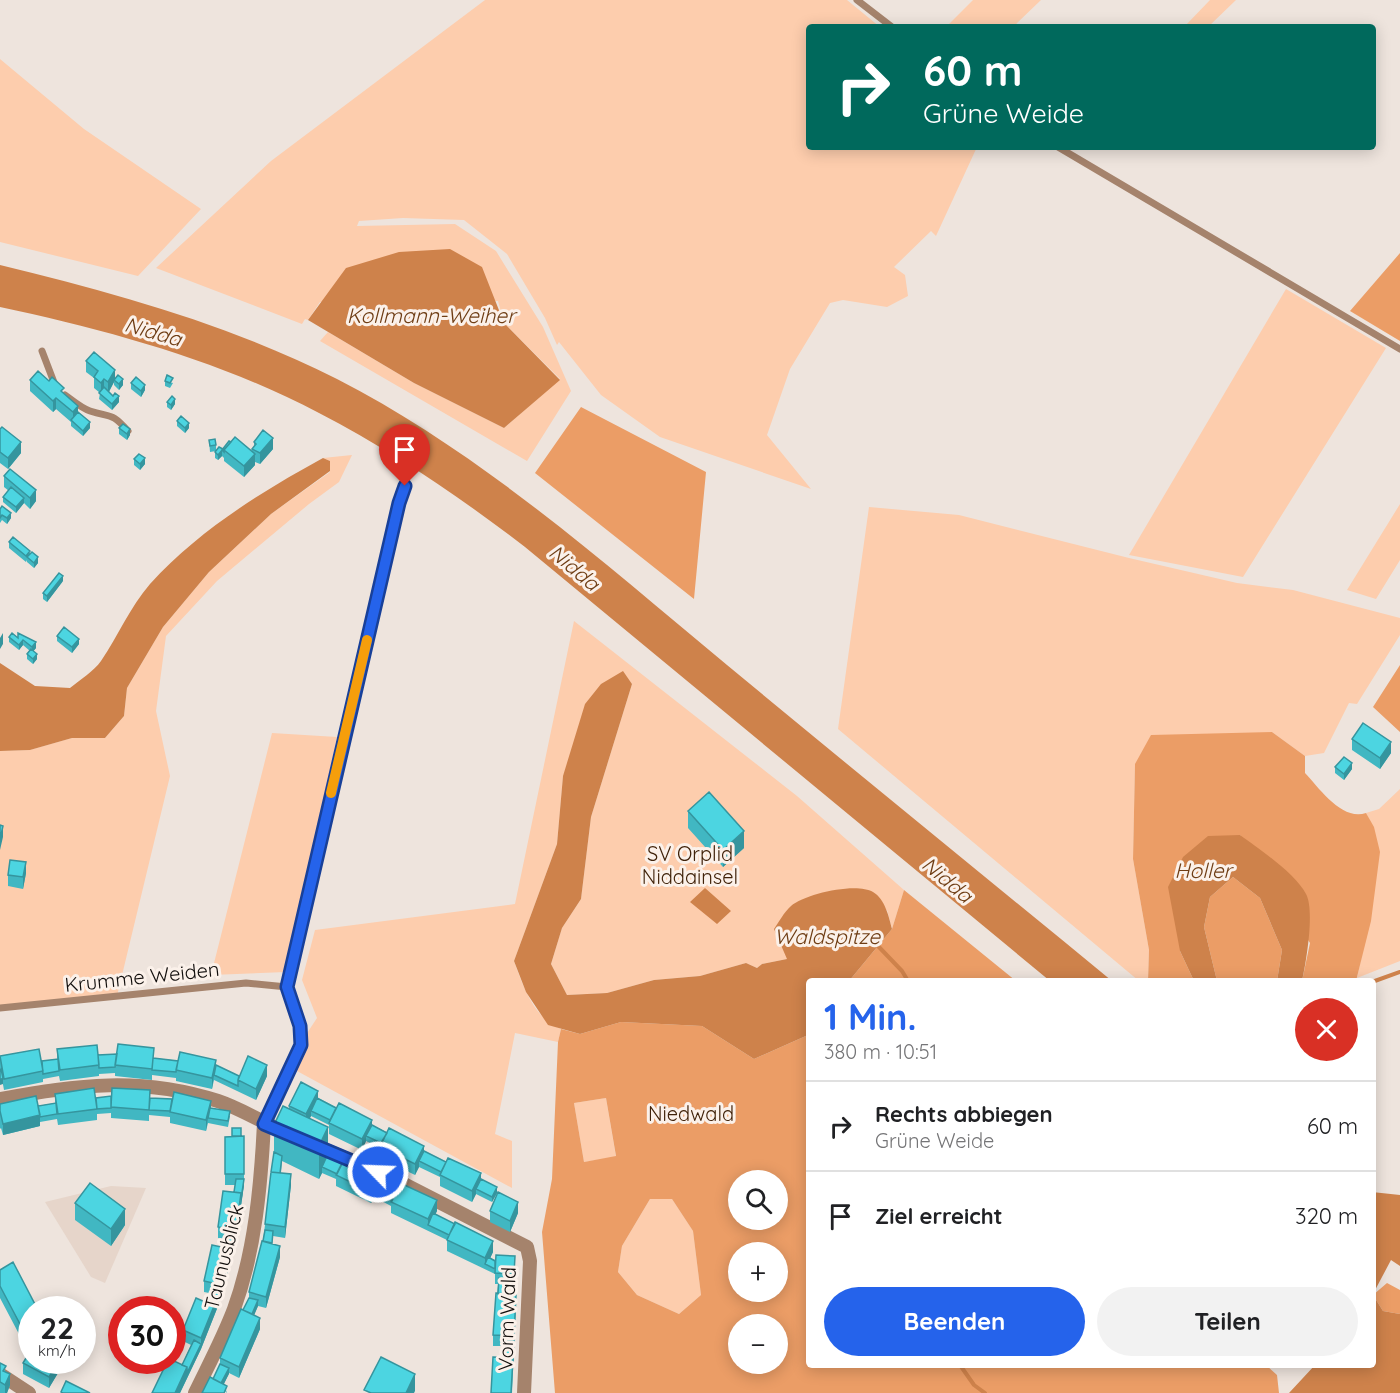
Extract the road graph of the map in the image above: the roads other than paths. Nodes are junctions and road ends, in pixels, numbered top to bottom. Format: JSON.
{"nodes":[{"id":1,"x":857,"y":0,"type":"edge"},
{"id":2,"x":888,"y":24,"type":"edge"},
{"id":3,"x":1063,"y":150,"type":"edge"},
{"id":4,"x":1400,"y":349,"type":"edge"},
{"id":5,"x":42,"y":351,"type":"dead end"},
{"id":6,"x":130,"y":433,"type":"edge"},
{"id":7,"x":405,"y":486,"type":"dead end"},
{"id":8,"x":287,"y":987,"type":"junction"},
{"id":9,"x":0,"y":1008,"type":"edge"},
{"id":10,"x":0,"y":1100,"type":"edge"},
{"id":11,"x":264,"y":1124,"type":"junction"},
{"id":12,"x":0,"y":1374,"type":"edge"},
{"id":13,"x":29,"y":1393,"type":"edge"},
{"id":14,"x":195,"y":1393,"type":"edge"},
{"id":15,"x":524,"y":1393,"type":"edge"}],
"edges":[{"from":1,"to":2,"type":"lane"},
{"from":3,"to":4,"type":"lane"},
{"from":5,"to":6,"type":"lane"},
{"from":7,"to":8,"type":"lane"},
{"from":8,"to":9,"type":"lane","name":"Krumme Weiden"},
{"from":8,"to":11,"type":"lane"},
{"from":10,"to":11,"type":"street"},
{"from":11,"to":14,"type":"street","name":"Taunusblick"},
{"from":11,"to":15,"type":"street","name":"Vorm Wald"},
{"from":12,"to":13,"type":"street"}]}
